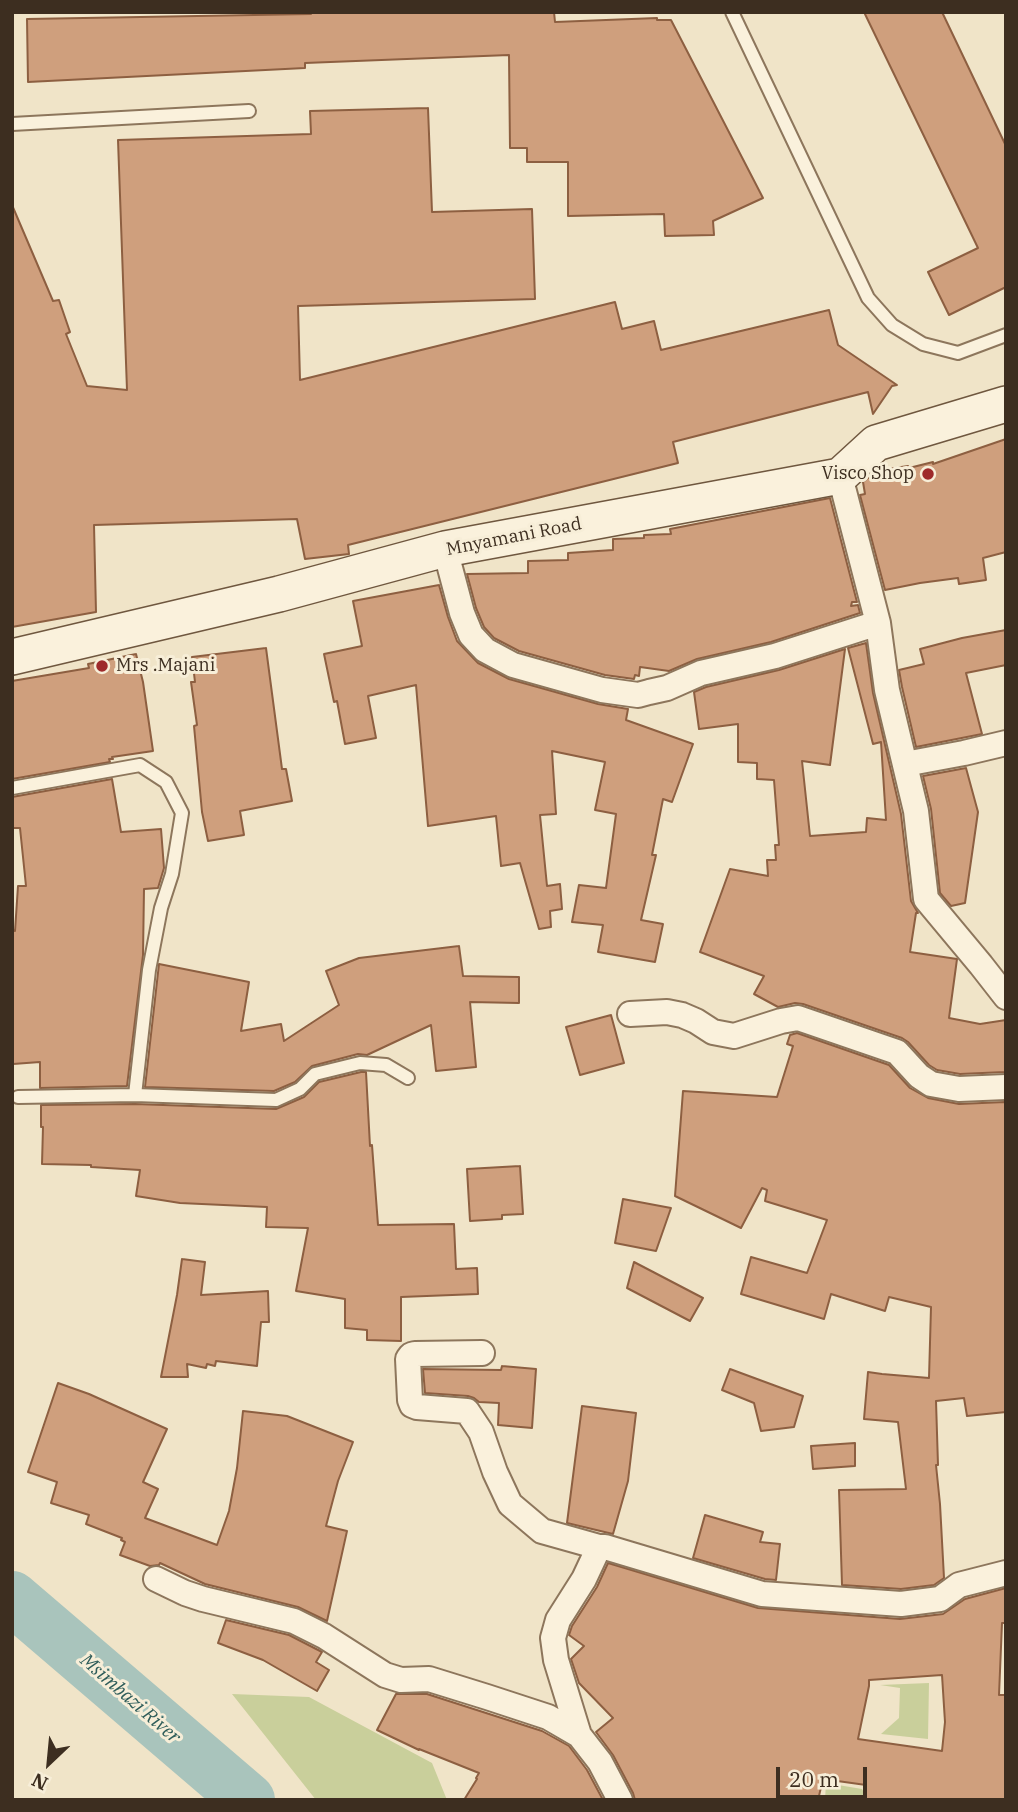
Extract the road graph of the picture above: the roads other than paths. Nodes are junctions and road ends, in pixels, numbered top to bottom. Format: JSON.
{"nodes":[{"id":1,"x":732,"y":12,"type":"edge"},
{"id":2,"x":249,"y":111,"type":"dead end"},
{"id":3,"x":12,"y":124,"type":"edge"},
{"id":4,"x":1006,"y":335,"type":"edge"},
{"id":5,"x":1006,"y":404,"type":"edge"},
{"id":6,"x":839,"y":476,"type":"junction"},
{"id":7,"x":445,"y":549,"type":"junction"},
{"id":8,"x":878,"y":623,"type":"junction"},
{"id":9,"x":12,"y":657,"type":"edge"},
{"id":10,"x":1006,"y":743,"type":"edge"},
{"id":11,"x":905,"y":764,"type":"junction"},
{"id":12,"x":12,"y":788,"type":"edge"},
{"id":13,"x":1006,"y":997,"type":"edge"},
{"id":14,"x":630,"y":1014,"type":"dead end"},
{"id":15,"x":408,"y":1078,"type":"dead end"},
{"id":16,"x":1006,"y":1087,"type":"edge"},
{"id":17,"x":135,"y":1095,"type":"junction"},
{"id":18,"x":18,"y":1097,"type":"dead end"},
{"id":19,"x":482,"y":1353,"type":"dead end"},
{"id":20,"x":599,"y":1547,"type":"junction"},
{"id":21,"x":1006,"y":1573,"type":"edge"},
{"id":22,"x":156,"y":1579,"type":"dead end"},
{"id":23,"x":579,"y":1735,"type":"junction"},
{"id":24,"x":620,"y":1800,"type":"edge"}],
"edges":[{"from":1,"to":4,"type":"lane"},
{"from":2,"to":3,"type":"lane"},
{"from":5,"to":6,"type":"street"},
{"from":6,"to":7,"type":"street","name":"Mnyamani Road"},
{"from":6,"to":8,"type":"street"},
{"from":7,"to":8,"type":"street"},
{"from":7,"to":9,"type":"street","name":"Mnyamani Road"},
{"from":8,"to":11,"type":"street"},
{"from":10,"to":11,"type":"street"},
{"from":11,"to":13,"type":"street"},
{"from":12,"to":17,"type":"lane"},
{"from":14,"to":16,"type":"street"},
{"from":15,"to":17,"type":"lane"},
{"from":17,"to":18,"type":"lane"},
{"from":19,"to":20,"type":"street"},
{"from":20,"to":21,"type":"street"},
{"from":20,"to":23,"type":"street"},
{"from":22,"to":23,"type":"street"},
{"from":23,"to":24,"type":"street"}]}
